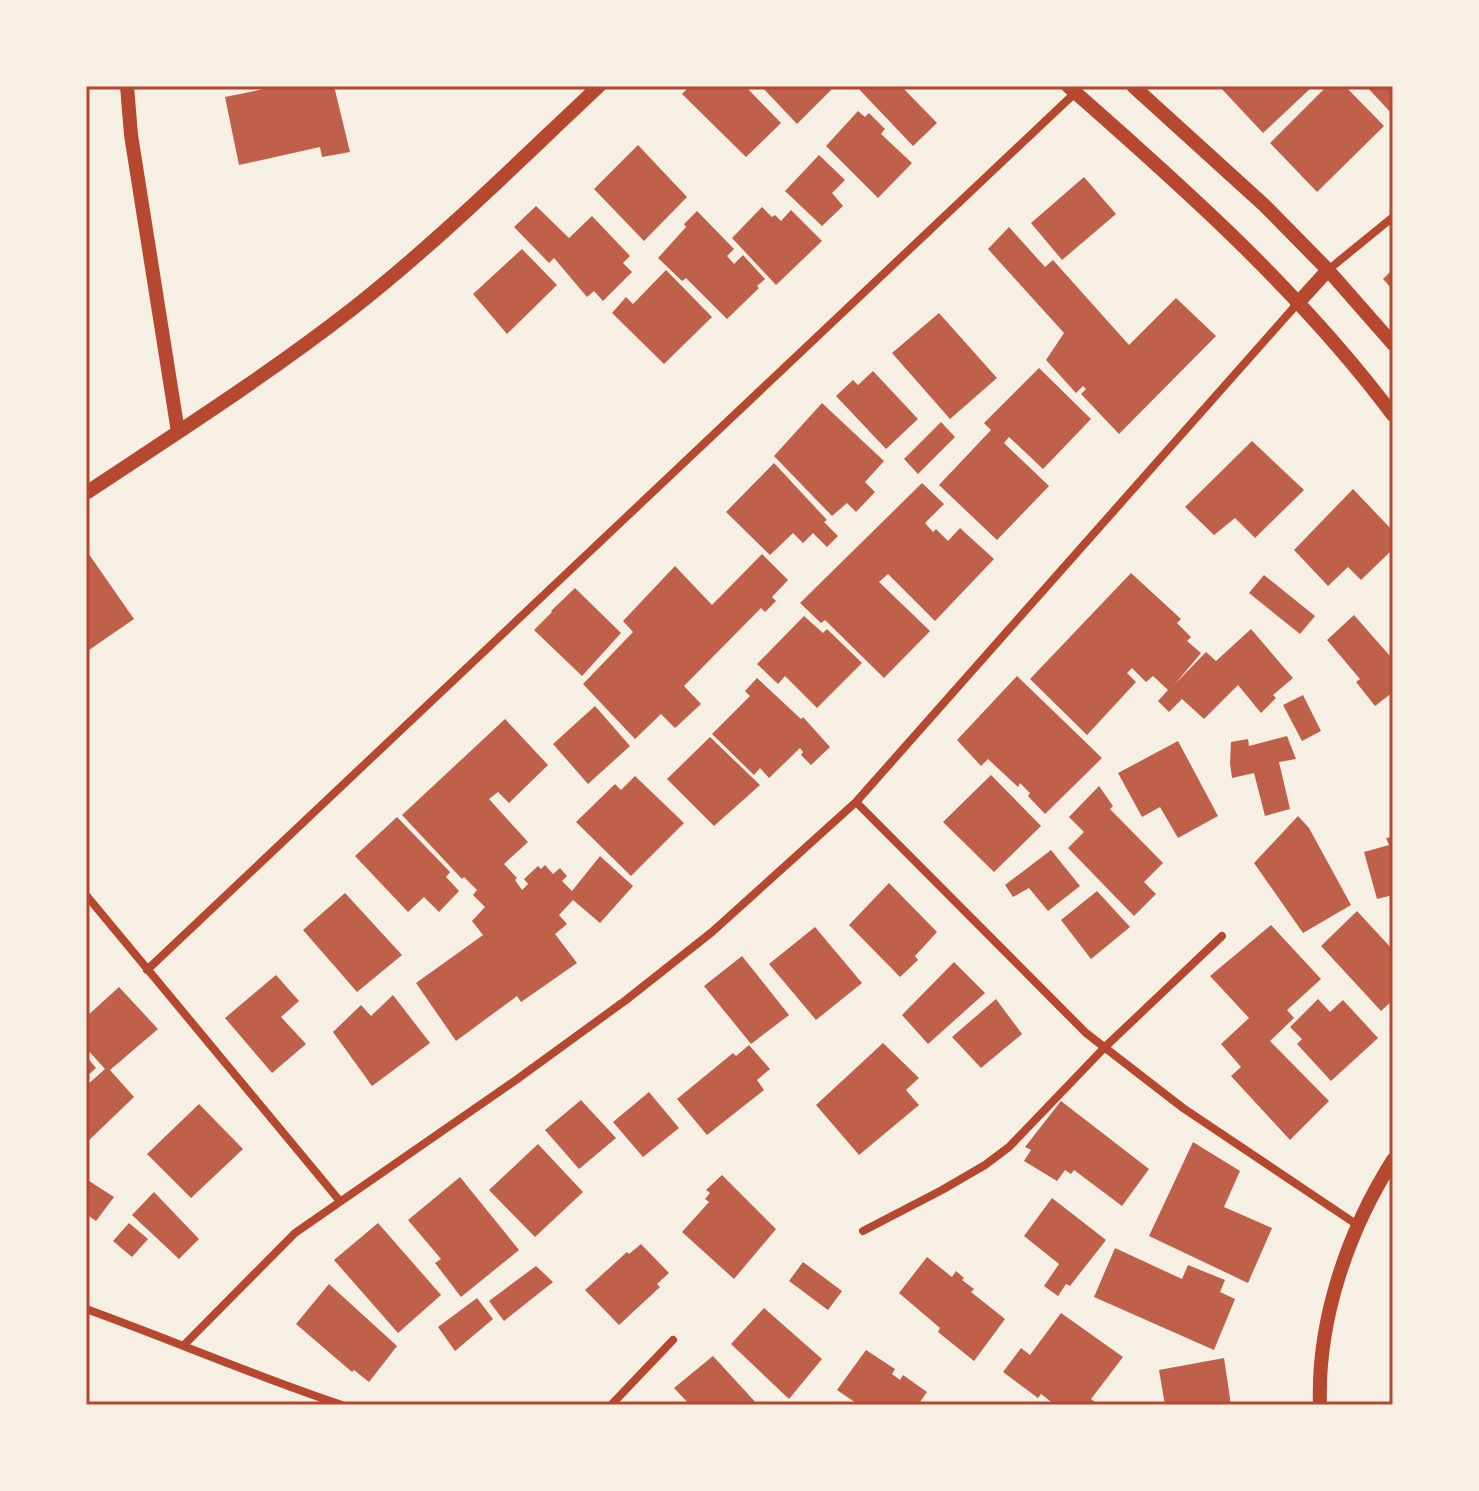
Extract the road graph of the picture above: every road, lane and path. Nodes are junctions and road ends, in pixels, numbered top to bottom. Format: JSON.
{"nodes":[{"id":1,"x":127,"y":86,"type":"edge"},
{"id":2,"x":599,"y":86,"type":"edge"},
{"id":3,"x":1133,"y":86,"type":"edge"},
{"id":4,"x":1072,"y":89,"type":"edge"},
{"id":5,"x":1393,"y":217,"type":"edge"},
{"id":6,"x":1328,"y":270,"type":"junction"},
{"id":7,"x":1297,"y":304,"type":"junction"},
{"id":8,"x":1393,"y":344,"type":"edge"},
{"id":9,"x":1393,"y":415,"type":"edge"},
{"id":10,"x":178,"y":432,"type":"junction"},
{"id":11,"x":86,"y":493,"type":"edge"},
{"id":12,"x":856,"y":802,"type":"junction"},
{"id":13,"x":86,"y":895,"type":"edge"},
{"id":14,"x":1222,"y":936,"type":"dead end"},
{"id":15,"x":147,"y":970,"type":"junction"},
{"id":16,"x":1105,"y":1047,"type":"junction"},
{"id":17,"x":1393,"y":1160,"type":"edge"},
{"id":18,"x":339,"y":1200,"type":"junction"},
{"id":19,"x":1356,"y":1224,"type":"junction"},
{"id":20,"x":863,"y":1231,"type":"dead end"},
{"id":21,"x":86,"y":1309,"type":"edge"},
{"id":22,"x":673,"y":1340,"type":"dead end"},
{"id":23,"x":184,"y":1345,"type":"junction"},
{"id":24,"x":342,"y":1405,"type":"edge"},
{"id":25,"x":611,"y":1405,"type":"edge"},
{"id":26,"x":1320,"y":1405,"type":"edge"}],
"edges":[{"from":1,"to":10,"type":"street"},
{"from":2,"to":10,"type":"street"},
{"from":3,"to":6,"type":"street"},
{"from":4,"to":7,"type":"street"},
{"from":4,"to":15,"type":"street"},
{"from":5,"to":6,"type":"street"},
{"from":6,"to":7,"type":"street"},
{"from":6,"to":8,"type":"street"},
{"from":7,"to":9,"type":"street"},
{"from":7,"to":12,"type":"street"},
{"from":10,"to":11,"type":"street"},
{"from":12,"to":16,"type":"street"},
{"from":12,"to":18,"type":"street"},
{"from":13,"to":15,"type":"street"},
{"from":14,"to":16,"type":"street"},
{"from":15,"to":18,"type":"street"},
{"from":16,"to":19,"type":"street"},
{"from":16,"to":20,"type":"street"},
{"from":17,"to":19,"type":"street"},
{"from":18,"to":23,"type":"street"},
{"from":19,"to":26,"type":"street"},
{"from":21,"to":23,"type":"street"},
{"from":22,"to":25,"type":"street"},
{"from":23,"to":24,"type":"street"}]}
